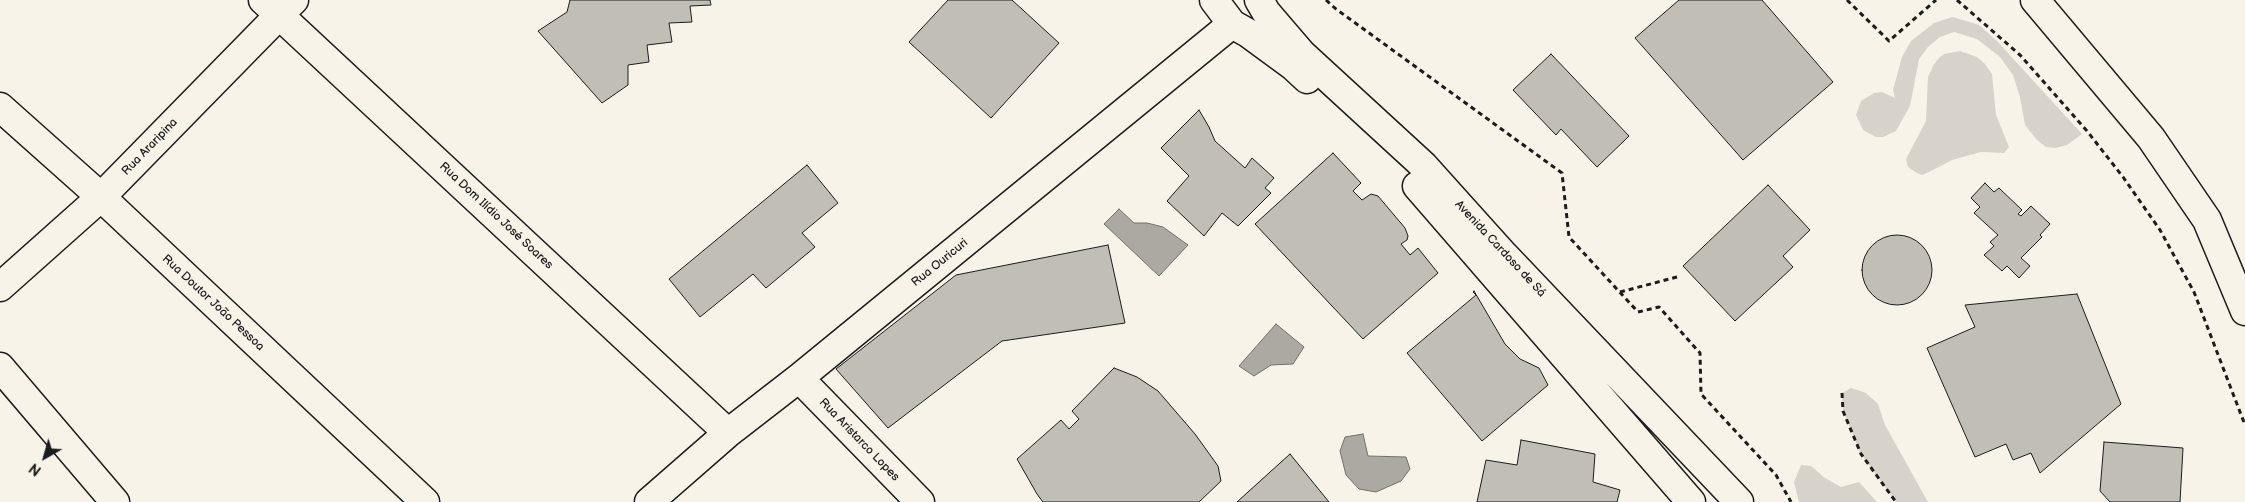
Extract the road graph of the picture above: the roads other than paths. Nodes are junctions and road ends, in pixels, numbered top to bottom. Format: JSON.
{"nodes":[{"id":1,"x":2034,"y":0,"type":"edge"},
{"id":2,"x":1262,"y":4,"type":"edge"},
{"id":3,"x":279,"y":5,"type":"edge"},
{"id":4,"x":1228,"y":14,"type":"edge"},
{"id":5,"x":0,"y":107,"type":"edge"},
{"id":6,"x":101,"y":197,"type":"junction"},
{"id":7,"x":0,"y":287,"type":"edge"},
{"id":8,"x":2245,"y":311,"type":"edge"},
{"id":9,"x":0,"y":367,"type":"edge"},
{"id":10,"x":799,"y":378,"type":"junction"},
{"id":11,"x":728,"y":433,"type":"junction"},
{"id":12,"x":665,"y":497,"type":"edge"},
{"id":13,"x":115,"y":502,"type":"edge"},
{"id":14,"x":425,"y":502,"type":"edge"},
{"id":15,"x":920,"y":502,"type":"edge"},
{"id":16,"x":1691,"y":502,"type":"edge"},
{"id":17,"x":1739,"y":502,"type":"edge"}],
"edges":[{"from":1,"to":8,"type":"main road"},
{"from":2,"to":4,"type":"main road","name":"Rua Ouricuri"},
{"from":2,"to":17,"type":"main road","name":"Avenida Cardoso de Sá"},
{"from":3,"to":6,"type":"main road","name":"Rua Araripina"},
{"from":3,"to":11,"type":"main road","name":"Rua Dom Ilídio José Soares"},
{"from":4,"to":10,"type":"main road","name":"Rua Ouricuri"},
{"from":4,"to":16,"type":"main road","name":"Avenida Cardoso de Sá"},
{"from":5,"to":6,"type":"main road","name":"Rua Doutor João Pessoa"},
{"from":6,"to":7,"type":"main road","name":"Rua Araripina"},
{"from":6,"to":14,"type":"main road","name":"Rua Doutor João Pessoa"},
{"from":9,"to":13,"type":"main road"},
{"from":10,"to":11,"type":"main road","name":"Rua Ouricuri"},
{"from":10,"to":15,"type":"main road","name":"Rua Aristarco Lopes"},
{"from":11,"to":12,"type":"main road","name":"Rua Ouricuri"}]}
